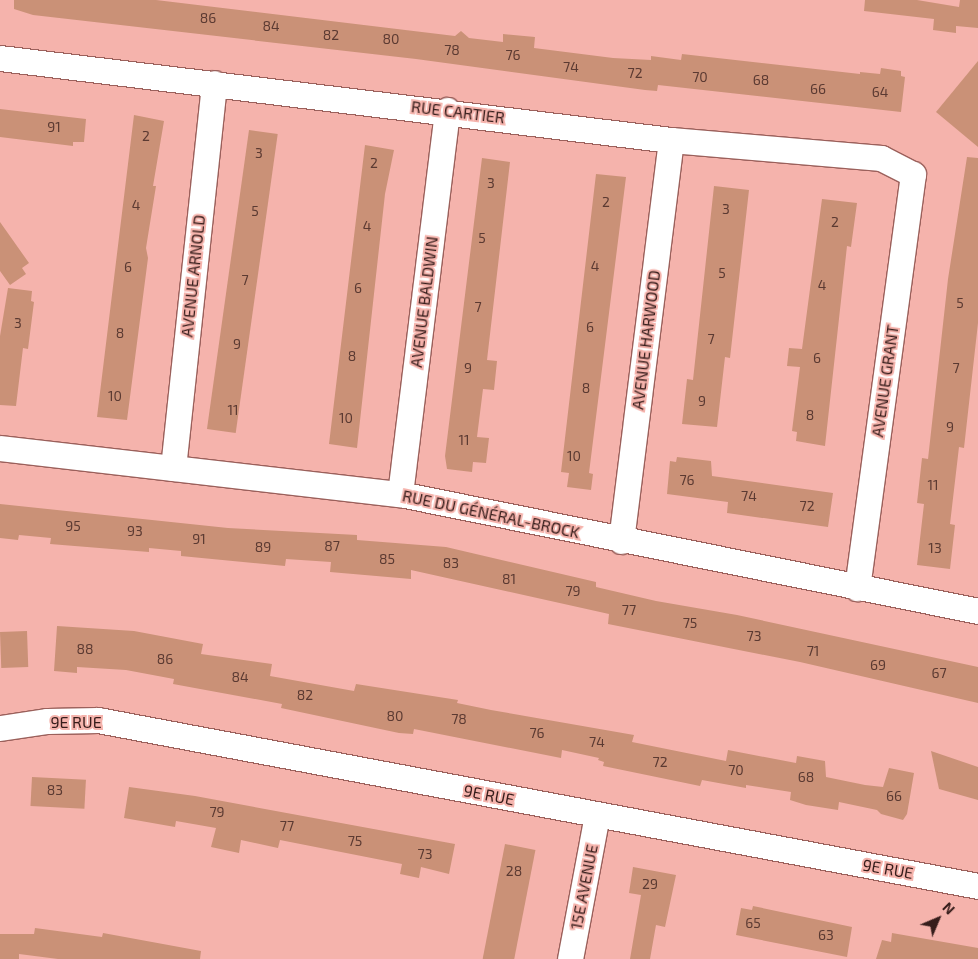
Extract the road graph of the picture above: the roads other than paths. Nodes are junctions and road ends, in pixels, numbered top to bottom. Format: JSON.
{"nodes":[{"id":1,"x":0,"y":58,"type":"edge"},
{"id":2,"x":214,"y":83,"type":"junction"},
{"id":3,"x":447,"y":110,"type":"junction"},
{"id":4,"x":670,"y":140,"type":"junction"},
{"id":5,"x":913,"y":174,"type":"joint"},
{"id":6,"x":0,"y":448,"type":"edge"},
{"id":7,"x":173,"y":468,"type":"junction"},
{"id":8,"x":400,"y":494,"type":"junction"},
{"id":9,"x":621,"y":541,"type":"junction"},
{"id":10,"x":857,"y":588,"type":"junction"},
{"id":11,"x":978,"y":611,"type":"edge"},
{"id":12,"x":0,"y":728,"type":"edge"},
{"id":13,"x":597,"y":815,"type":"junction"},
{"id":14,"x":978,"y":886,"type":"edge"},
{"id":15,"x":570,"y":959,"type":"edge"}],
"edges":[{"from":1,"to":2,"type":"street","name":"RUE CARTIER"},
{"from":2,"to":3,"type":"street","name":"RUE CARTIER"},
{"from":2,"to":7,"type":"street","name":"AVENUE ARNOLD"},
{"from":3,"to":4,"type":"street","name":"RUE CARTIER"},
{"from":3,"to":8,"type":"street","name":"AVENUE BALDWIN"},
{"from":4,"to":5,"type":"street","name":"RUE CARTIER"},
{"from":4,"to":9,"type":"street","name":"AVENUE HARWOOD"},
{"from":5,"to":10,"type":"street","name":"AVENUE GRANT"},
{"from":6,"to":7,"type":"street","name":"RUE DU GÉNÉRAL-BROCK"},
{"from":7,"to":8,"type":"street","name":"RUE DU GÉNÉRAL-BROCK"},
{"from":8,"to":9,"type":"street","name":"RUE DU GÉNÉRAL-BROCK"},
{"from":9,"to":10,"type":"street","name":"RUE DU GÉNÉRAL-BROCK"},
{"from":10,"to":11,"type":"street","name":"RUE DU GÉNÉRAL-BROCK"},
{"from":12,"to":13,"type":"street","name":"9E RUE"},
{"from":13,"to":14,"type":"street","name":"9E RUE"},
{"from":13,"to":15,"type":"street","name":"15E AVENUE"}]}
